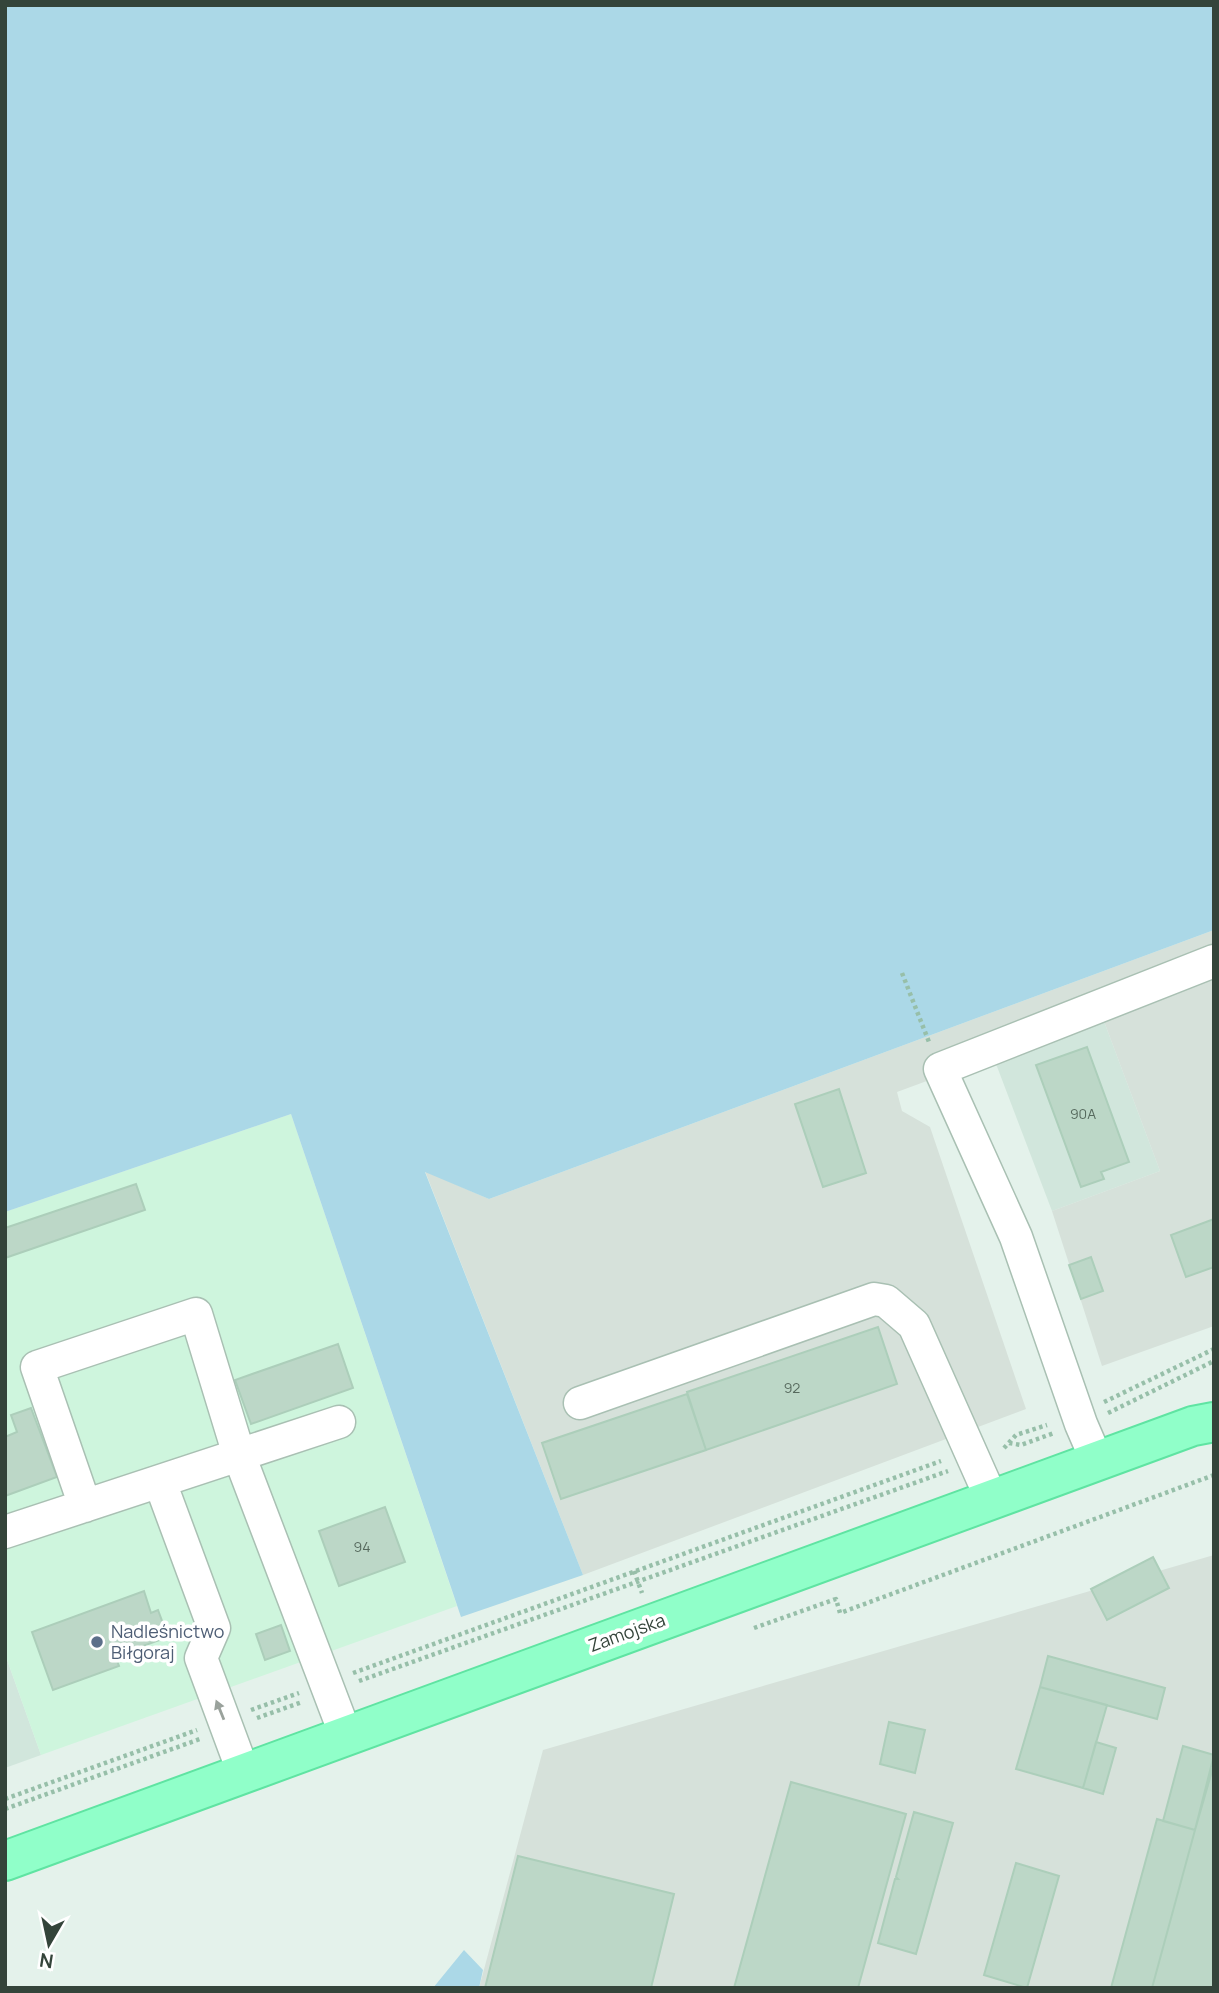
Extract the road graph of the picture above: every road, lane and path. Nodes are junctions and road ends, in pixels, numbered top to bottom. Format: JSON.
{"nodes":[{"id":1,"x":1214,"y":961,"type":"edge"},
{"id":2,"x":902,"y":973,"type":"dead end"},
{"id":3,"x":940,"y":1069,"type":"junction"},
{"id":4,"x":1214,"y":1349,"type":"edge"},
{"id":5,"x":1214,"y":1361,"type":"edge"},
{"id":6,"x":580,"y":1403,"type":"dead end"},
{"id":7,"x":1079,"y":1419,"type":"junction"},
{"id":8,"x":1207,"y":1420,"type":"edge"},
{"id":9,"x":339,"y":1422,"type":"dead end"},
{"id":10,"x":1008,"y":1443,"type":"junction"},
{"id":11,"x":239,"y":1455,"type":"junction"},
{"id":12,"x":973,"y":1455,"type":"junction"},
{"id":13,"x":1097,"y":1461,"type":"junction"},
{"id":14,"x":1214,"y":1475,"type":"edge"},
{"id":15,"x":160,"y":1482,"type":"junction"},
{"id":16,"x":992,"y":1500,"type":"junction"},
{"id":17,"x":85,"y":1506,"type":"junction"},
{"id":18,"x":5,"y":1532,"type":"edge"},
{"id":19,"x":750,"y":1629,"type":"dead end"},
{"id":20,"x":328,"y":1687,"type":"junction"},
{"id":21,"x":226,"y":1724,"type":"junction"},
{"id":22,"x":346,"y":1736,"type":"junction"},
{"id":23,"x":244,"y":1774,"type":"junction"},
{"id":24,"x":5,"y":1799,"type":"edge"},
{"id":25,"x":5,"y":1809,"type":"edge"},
{"id":26,"x":5,"y":1861,"type":"edge"}],
"edges":[{"from":1,"to":3,"type":"street"},
{"from":2,"to":3,"type":"path"},
{"from":3,"to":7,"type":"street"},
{"from":4,"to":7,"type":"path"},
{"from":5,"to":7,"type":"path"},
{"from":6,"to":12,"type":"street"},
{"from":7,"to":10,"type":"path"},
{"from":7,"to":10,"type":"path"},
{"from":7,"to":13,"type":"street"},
{"from":8,"to":13,"type":"main road","name":"Zamojska"},
{"from":9,"to":11,"type":"street"},
{"from":10,"to":12,"type":"path"},
{"from":10,"to":12,"type":"path"},
{"from":11,"to":15,"type":"street"},
{"from":11,"to":17,"type":"street"},
{"from":11,"to":20,"type":"street"},
{"from":12,"to":16,"type":"street"},
{"from":12,"to":20,"type":"path"},
{"from":12,"to":20,"type":"path"},
{"from":13,"to":16,"type":"main road","name":"Zamojska"},
{"from":14,"to":19,"type":"path"},
{"from":15,"to":17,"type":"street"},
{"from":21,"to":15,"type":"street","one_way":true},
{"from":16,"to":22,"type":"main road","name":"Zamojska"},
{"from":17,"to":18,"type":"street"},
{"from":20,"to":21,"type":"path"},
{"from":20,"to":21,"type":"path"},
{"from":20,"to":22,"type":"street"},
{"from":21,"to":23,"type":"street"},
{"from":21,"to":24,"type":"path"},
{"from":21,"to":25,"type":"path"},
{"from":22,"to":23,"type":"main road","name":"Zamojska"},
{"from":23,"to":26,"type":"main road","name":"Zamojska"}]}
